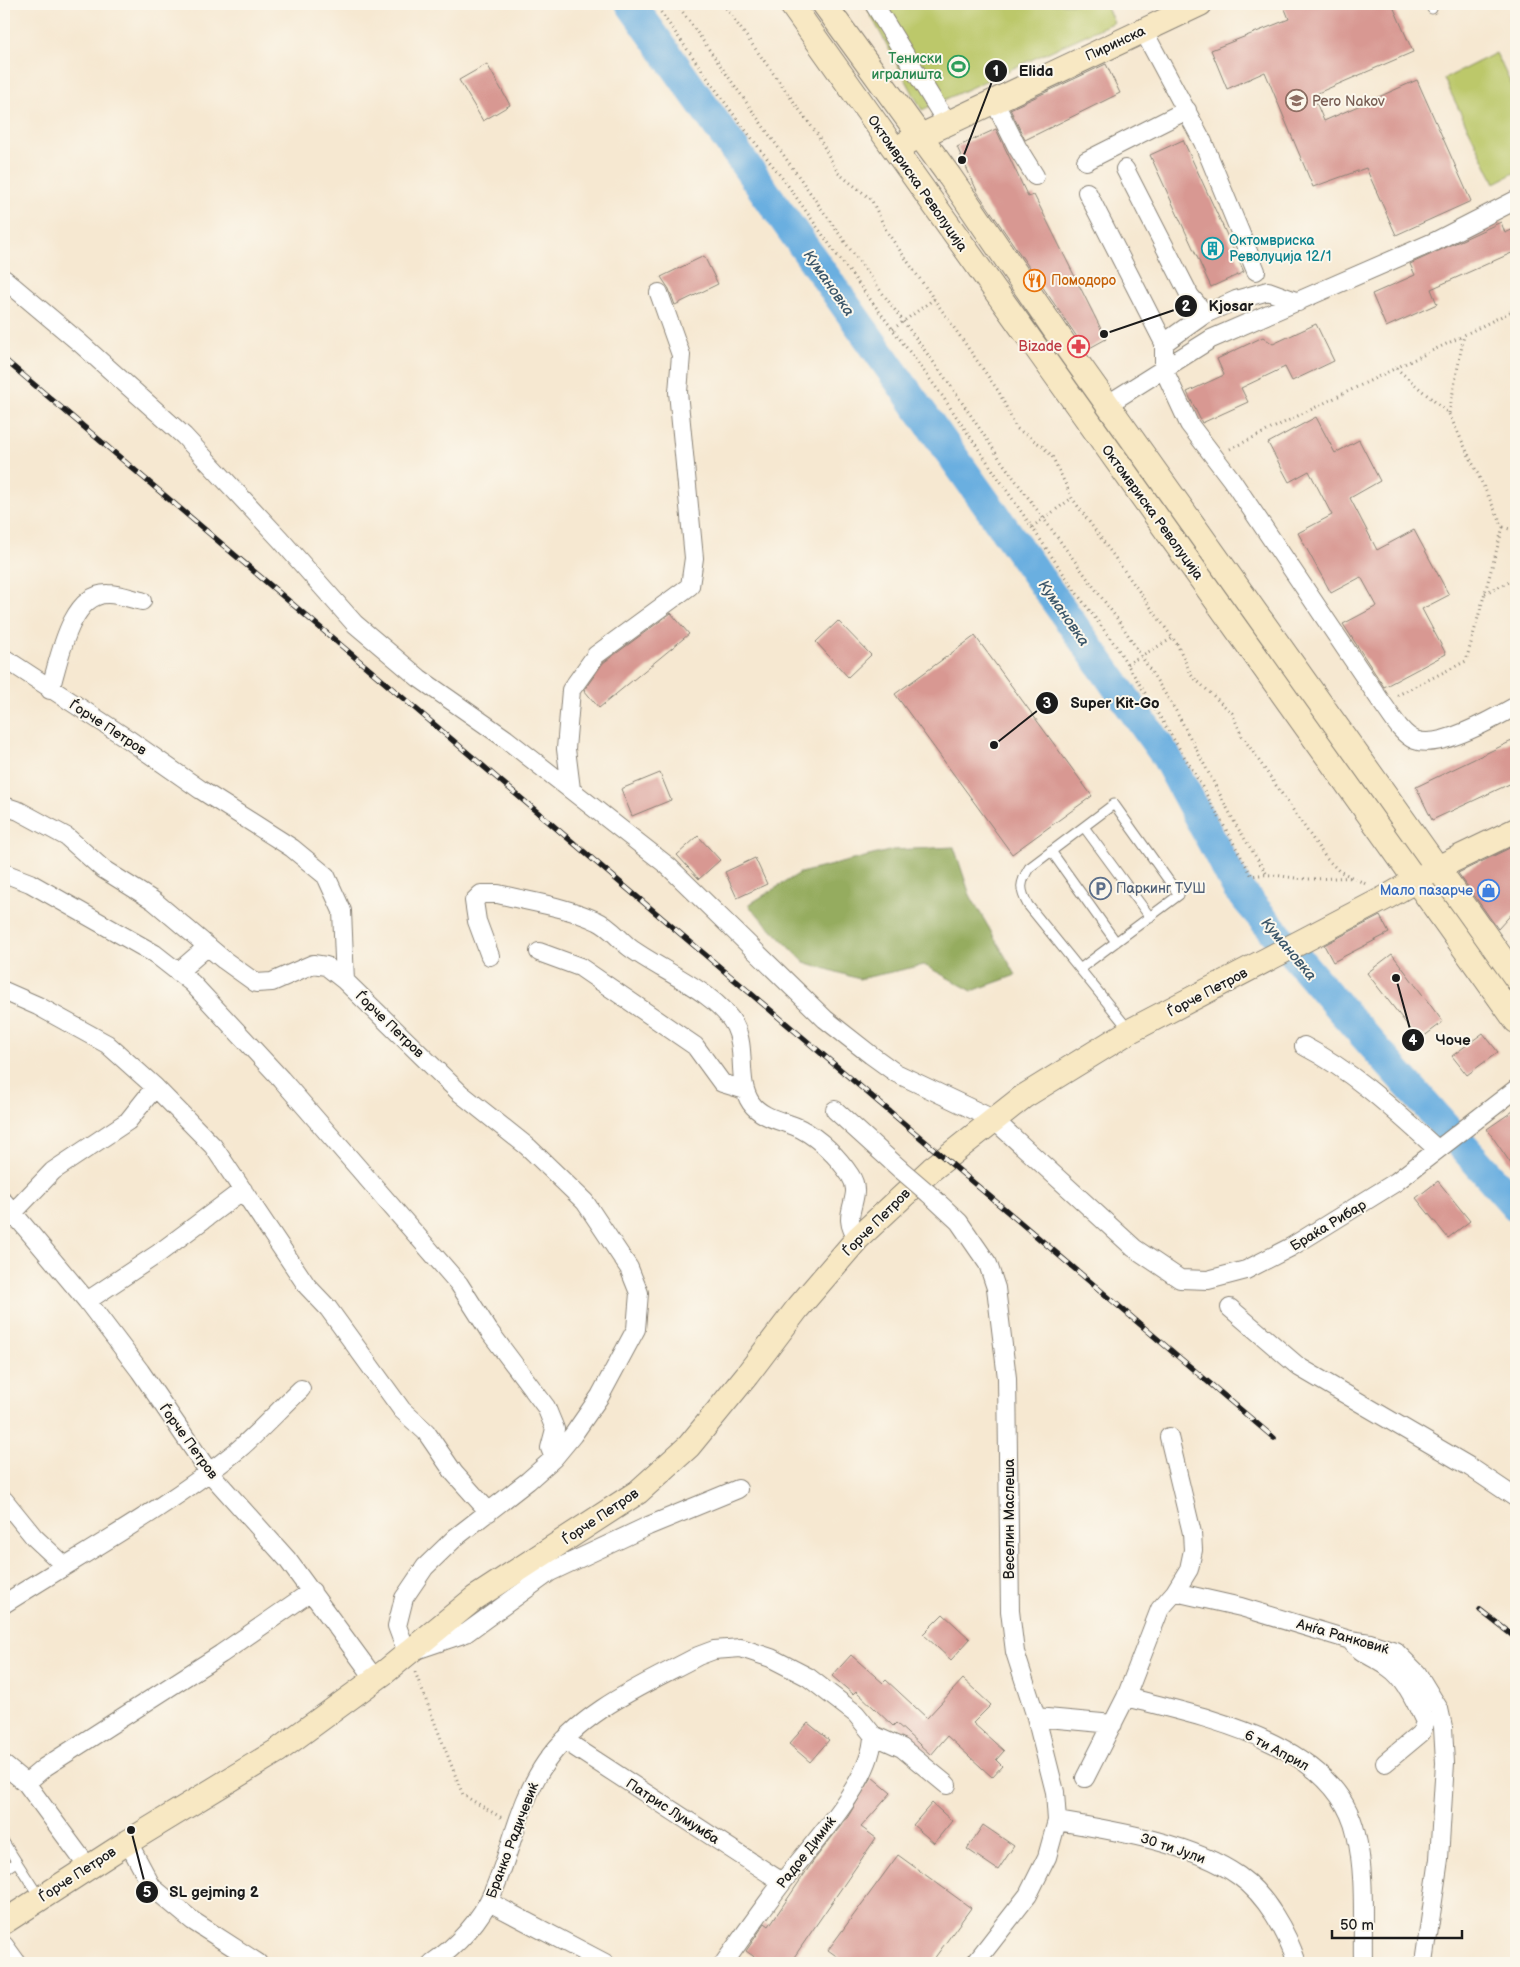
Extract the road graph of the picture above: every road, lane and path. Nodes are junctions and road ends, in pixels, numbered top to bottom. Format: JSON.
{"nodes":[{"id":1,"x":655,"y":4,"type":"edge"},
{"id":2,"x":677,"y":4,"type":"edge"},
{"id":3,"x":723,"y":4,"type":"edge"},
{"id":4,"x":791,"y":4,"type":"edge"},
{"id":5,"x":824,"y":4,"type":"edge"},
{"id":6,"x":874,"y":4,"type":"edge"},
{"id":7,"x":1200,"y":4,"type":"edge"},
{"id":8,"x":1143,"y":30,"type":"junction"},
{"id":9,"x":994,"y":100,"type":"junction"},
{"id":10,"x":1187,"y":110,"type":"junction"},
{"id":11,"x":947,"y":123,"type":"junction"},
{"id":12,"x":919,"y":136,"type":"junction"},
{"id":13,"x":895,"y":149,"type":"junction"},
{"id":14,"x":1086,"y":162,"type":"dead end"},
{"id":15,"x":1125,"y":169,"type":"dead end"},
{"id":16,"x":1035,"y":176,"type":"dead end"},
{"id":17,"x":1087,"y":192,"type":"dead end"},
{"id":18,"x":1516,"y":200,"type":"edge"},
{"id":19,"x":1256,"y":272,"type":"dead end"},
{"id":20,"x":4,"y":279,"type":"edge"},
{"id":21,"x":659,"y":293,"type":"dead end"},
{"id":22,"x":934,"y":299,"type":"junction"},
{"id":23,"x":1298,"y":302,"type":"junction"},
{"id":24,"x":1516,"y":309,"type":"edge"},
{"id":25,"x":1205,"y":314,"type":"junction"},
{"id":26,"x":904,"y":321,"type":"junction"},
{"id":27,"x":893,"y":329,"type":"junction"},
{"id":28,"x":1464,"y":335,"type":"junction"},
{"id":29,"x":1164,"y":343,"type":"junction"},
{"id":30,"x":1396,"y":368,"type":"junction"},
{"id":31,"x":1164,"y":370,"type":"junction"},
{"id":32,"x":1108,"y":404,"type":"junction"},
{"id":33,"x":1449,"y":414,"type":"junction"},
{"id":34,"x":1213,"y":457,"type":"junction"},
{"id":35,"x":1072,"y":498,"type":"junction"},
{"id":36,"x":1044,"y":520,"type":"junction"},
{"id":37,"x":1032,"y":527,"type":"junction"},
{"id":38,"x":1503,"y":527,"type":"junction"},
{"id":39,"x":1516,"y":531,"type":"edge"},
{"id":40,"x":1516,"y":579,"type":"edge"},
{"id":41,"x":1485,"y":594,"type":"junction"},
{"id":42,"x":142,"y":601,"type":"dead end"},
{"id":43,"x":1173,"y":638,"type":"junction"},
{"id":44,"x":1142,"y":656,"type":"junction"},
{"id":45,"x":4,"y":658,"type":"edge"},
{"id":46,"x":1126,"y":664,"type":"junction"},
{"id":47,"x":50,"y":690,"type":"junction"},
{"id":48,"x":1382,"y":703,"type":"junction"},
{"id":49,"x":1516,"y":706,"type":"edge"},
{"id":50,"x":571,"y":789,"type":"junction"},
{"id":51,"x":4,"y":806,"type":"edge"},
{"id":52,"x":1084,"y":827,"type":"junction"},
{"id":53,"x":1516,"y":830,"type":"edge"},
{"id":54,"x":1051,"y":852,"type":"junction"},
{"id":55,"x":1439,"y":867,"type":"junction"},
{"id":56,"x":4,"y":873,"type":"edge"},
{"id":57,"x":1266,"y":874,"type":"junction"},
{"id":58,"x":1353,"y":878,"type":"junction"},
{"id":59,"x":1416,"y":880,"type":"junction"},
{"id":60,"x":1388,"y":898,"type":"junction"},
{"id":61,"x":1150,"y":917,"type":"junction"},
{"id":62,"x":1116,"y":942,"type":"junction"},
{"id":63,"x":208,"y":946,"type":"junction"},
{"id":64,"x":539,"y":952,"type":"dead end"},
{"id":65,"x":490,"y":956,"type":"dead end"},
{"id":66,"x":1081,"y":968,"type":"junction"},
{"id":67,"x":178,"y":972,"type":"junction"},
{"id":68,"x":1516,"y":978,"type":"edge"},
{"id":69,"x":345,"y":981,"type":"junction"},
{"id":70,"x":4,"y":991,"type":"edge"},
{"id":71,"x":1516,"y":1021,"type":"edge"},
{"id":72,"x":1130,"y":1031,"type":"junction"},
{"id":73,"x":1304,"y":1046,"type":"dead end"},
{"id":74,"x":156,"y":1087,"type":"junction"},
{"id":75,"x":745,"y":1090,"type":"junction"},
{"id":76,"x":1511,"y":1094,"type":"edge"},
{"id":77,"x":835,"y":1110,"type":"dead end"},
{"id":78,"x":993,"y":1120,"type":"junction"},
{"id":79,"x":1437,"y":1149,"type":"junction"},
{"id":80,"x":243,"y":1190,"type":"junction"},
{"id":81,"x":7,"y":1213,"type":"edge"},
{"id":82,"x":858,"y":1238,"type":"junction"},
{"id":83,"x":87,"y":1301,"type":"junction"},
{"id":84,"x":1230,"y":1308,"type":"dead end"},
{"id":85,"x":301,"y":1390,"type":"dead end"},
{"id":86,"x":1169,"y":1437,"type":"dead end"},
{"id":87,"x":554,"y":1458,"type":"junction"},
{"id":88,"x":209,"y":1472,"type":"junction"},
{"id":89,"x":738,"y":1489,"type":"dead end"},
{"id":90,"x":1516,"y":1498,"type":"edge"},
{"id":91,"x":4,"y":1500,"type":"edge"},
{"id":92,"x":489,"y":1512,"type":"junction"},
{"id":93,"x":65,"y":1566,"type":"junction"},
{"id":94,"x":312,"y":1590,"type":"junction"},
{"id":95,"x":1175,"y":1592,"type":"junction"},
{"id":96,"x":4,"y":1604,"type":"edge"},
{"id":97,"x":1350,"y":1640,"type":"junction"},
{"id":98,"x":407,"y":1653,"type":"junction"},
{"id":99,"x":375,"y":1679,"type":"junction"},
{"id":100,"x":1126,"y":1696,"type":"junction"},
{"id":101,"x":1036,"y":1717,"type":"junction"},
{"id":102,"x":1113,"y":1724,"type":"junction"},
{"id":103,"x":873,"y":1735,"type":"junction"},
{"id":104,"x":564,"y":1740,"type":"junction"},
{"id":105,"x":1385,"y":1763,"type":"dead end"},
{"id":106,"x":4,"y":1765,"type":"edge"},
{"id":107,"x":1084,"y":1778,"type":"dead end"},
{"id":108,"x":26,"y":1783,"type":"junction"},
{"id":109,"x":947,"y":1785,"type":"dead end"},
{"id":110,"x":1057,"y":1821,"type":"junction"},
{"id":111,"x":517,"y":1826,"type":"junction"},
{"id":112,"x":4,"y":1842,"type":"edge"},
{"id":113,"x":128,"y":1842,"type":"junction"},
{"id":114,"x":16,"y":1862,"type":"junction"},
{"id":115,"x":88,"y":1867,"type":"junction"},
{"id":116,"x":4,"y":1870,"type":"edge"},
{"id":117,"x":782,"y":1882,"type":"junction"},
{"id":118,"x":40,"y":1898,"type":"junction"},
{"id":119,"x":489,"y":1902,"type":"junction"},
{"id":120,"x":4,"y":1922,"type":"edge"},
{"id":121,"x":4,"y":1945,"type":"edge"},
{"id":122,"x":17,"y":1963,"type":"edge"},
{"id":123,"x":258,"y":1963,"type":"edge"},
{"id":124,"x":432,"y":1963,"type":"edge"},
{"id":125,"x":606,"y":1963,"type":"edge"},
{"id":126,"x":724,"y":1963,"type":"edge"},
{"id":127,"x":976,"y":1963,"type":"edge"},
{"id":128,"x":1298,"y":1963,"type":"edge"},
{"id":129,"x":1363,"y":1963,"type":"edge"},
{"id":130,"x":1424,"y":1963,"type":"edge"}],
"edges":[{"from":1,"to":27,"type":"path"},
{"from":2,"to":26,"type":"path"},
{"from":3,"to":22,"type":"path"},
{"from":4,"to":13,"type":"street","name":"Октомвриска Револуција"},
{"from":5,"to":12,"type":"street","name":"Октомвриска Револуција"},
{"from":6,"to":11,"type":"street"},
{"from":7,"to":8,"type":"street","name":"Пиринска"},
{"from":8,"to":9,"type":"street","name":"Пиринска"},
{"from":8,"to":10,"type":"street"},
{"from":9,"to":11,"type":"street","name":"Пиринска"},
{"from":9,"to":16,"type":"street"},
{"from":10,"to":14,"type":"street"},
{"from":10,"to":19,"type":"street"},
{"from":11,"to":12,"type":"street","name":"Пиринска"},
{"from":12,"to":13,"type":"street","name":"Пиринска"},
{"from":12,"to":32,"type":"street","name":"Октомвриска Револуција"},
{"from":13,"to":59,"type":"street","name":"Октомвриска Револуција"},
{"from":15,"to":25,"type":"street"},
{"from":17,"to":29,"type":"street"},
{"from":18,"to":23,"type":"street"},
{"from":20,"to":50,"type":"street","name":"Браќа Рибар"},
{"from":21,"to":50,"type":"street"},
{"from":22,"to":26,"type":"path"},
{"from":22,"to":35,"type":"path"},
{"from":23,"to":25,"type":"street"},
{"from":23,"to":31,"type":"street"},
{"from":24,"to":28,"type":"path"},
{"from":25,"to":29,"type":"street"},
{"from":26,"to":27,"type":"path"},
{"from":26,"to":36,"type":"path"},
{"from":27,"to":37,"type":"path"},
{"from":28,"to":30,"type":"path"},
{"from":28,"to":33,"type":"path"},
{"from":29,"to":31,"type":"street"},
{"from":30,"to":33,"type":"path"},
{"from":30,"to":34,"type":"path"},
{"from":31,"to":32,"type":"street"},
{"from":31,"to":34,"type":"street"},
{"from":32,"to":55,"type":"street","name":"Октомвриска Револуција"},
{"from":33,"to":38,"type":"path"},
{"from":34,"to":48,"type":"street"},
{"from":35,"to":36,"type":"path"},
{"from":35,"to":43,"type":"path"},
{"from":36,"to":37,"type":"path"},
{"from":36,"to":44,"type":"path"},
{"from":37,"to":46,"type":"path"},
{"from":38,"to":39,"type":"path"},
{"from":38,"to":41,"type":"path"},
{"from":40,"to":41,"type":"path"},
{"from":41,"to":48,"type":"path"},
{"from":42,"to":47,"type":"street"},
{"from":43,"to":44,"type":"path"},
{"from":43,"to":58,"type":"path"},
{"from":44,"to":46,"type":"path"},
{"from":44,"to":57,"type":"path"},
{"from":45,"to":47,"type":"street","name":"Ѓорче Петров"},
{"from":46,"to":57,"type":"path"},
{"from":47,"to":69,"type":"street","name":"Ѓорче Петров"},
{"from":48,"to":49,"type":"street"},
{"from":50,"to":78,"type":"street","name":"Браќа Рибар"},
{"from":51,"to":63,"type":"street"},
{"from":52,"to":54,"type":"lane"},
{"from":52,"to":61,"type":"lane"},
{"from":52,"to":61,"type":"lane"},
{"from":53,"to":55,"type":"street","name":"Ѓорче Петров"},
{"from":54,"to":62,"type":"lane"},
{"from":54,"to":66,"type":"lane"},
{"from":55,"to":59,"type":"street","name":"Ѓорче Петров"},
{"from":55,"to":68,"type":"street","name":"Октомвриска Револуција"},
{"from":56,"to":67,"type":"street"},
{"from":57,"to":58,"type":"path"},
{"from":58,"to":60,"type":"path"},
{"from":59,"to":60,"type":"street","name":"Ѓорче Петров"},
{"from":59,"to":71,"type":"street","name":"Октомвриска Револуција"},
{"from":60,"to":72,"type":"street","name":"Ѓорче Петров"},
{"from":61,"to":62,"type":"lane"},
{"from":62,"to":66,"type":"lane"},
{"from":63,"to":67,"type":"street"},
{"from":63,"to":69,"type":"street"},
{"from":64,"to":75,"type":"street"},
{"from":65,"to":75,"type":"street"},
{"from":66,"to":72,"type":"lane"},
{"from":67,"to":87,"type":"street"},
{"from":69,"to":87,"type":"street","name":"Ѓорче Петров"},
{"from":70,"to":74,"type":"street"},
{"from":72,"to":78,"type":"street","name":"Ѓорче Петров"},
{"from":73,"to":79,"type":"street"},
{"from":74,"to":80,"type":"street"},
{"from":74,"to":81,"type":"street"},
{"from":75,"to":82,"type":"street"},
{"from":76,"to":79,"type":"street","name":"Браќа Рибар"},
{"from":77,"to":101,"type":"street","name":"Веселин Маслеша","bridge":true},
{"from":78,"to":79,"type":"street","name":"Браќа Рибар"},
{"from":78,"to":82,"type":"street","name":"Ѓорче Петров"},
{"from":80,"to":83,"type":"street"},
{"from":80,"to":92,"type":"street"},
{"from":81,"to":83,"type":"street","name":"Ѓорче Петров"},
{"from":82,"to":98,"type":"street","name":"Ѓорче Петров"},
{"from":83,"to":88,"type":"street","name":"Ѓорче Петров"},
{"from":84,"to":90,"type":"street"},
{"from":85,"to":88,"type":"street"},
{"from":86,"to":95,"type":"street"},
{"from":87,"to":92,"type":"street","name":"Ѓорче Петров"},
{"from":88,"to":93,"type":"street"},
{"from":88,"to":94,"type":"street","name":"Ѓорче Петров"},
{"from":89,"to":98,"type":"street"},
{"from":91,"to":93,"type":"street"},
{"from":92,"to":98,"type":"street","name":"Ѓорче Петров"},
{"from":93,"to":96,"type":"street"},
{"from":94,"to":99,"type":"street","name":"Ѓорче Петров"},
{"from":94,"to":108,"type":"street"},
{"from":95,"to":97,"type":"street","name":"Анѓа Ранковиќ"},
{"from":95,"to":100,"type":"street"},
{"from":97,"to":105,"type":"street"},
{"from":97,"to":130,"type":"street","name":"Анѓа Ранковиќ"},
{"from":98,"to":99,"type":"street","name":"Ѓорче Петров"},
{"from":98,"to":111,"type":"path"},
{"from":99,"to":113,"type":"street","name":"Ѓорче Петров"},
{"from":100,"to":102,"type":"street"},
{"from":100,"to":129,"type":"street","name":"6 ти Април"},
{"from":101,"to":102,"type":"street"},
{"from":101,"to":110,"type":"street","name":"Веселин Маслеша"},
{"from":102,"to":107,"type":"street"},
{"from":103,"to":104,"type":"street","name":"Бранко Радичевиќ"},
{"from":103,"to":109,"type":"street"},
{"from":103,"to":117,"type":"street","name":"Радое Димиќ"},
{"from":104,"to":111,"type":"street","name":"Бранко Радичевиќ"},
{"from":104,"to":117,"type":"street","name":"Патрис Лумумба"},
{"from":106,"to":108,"type":"street"},
{"from":108,"to":115,"type":"street"},
{"from":110,"to":127,"type":"street","name":"Веселин Маслеша"},
{"from":110,"to":128,"type":"street","name":"30 ти Јули"},
{"from":111,"to":119,"type":"street","name":"Бранко Радичевиќ"},
{"from":112,"to":114,"type":"lane"},
{"from":113,"to":115,"type":"street","name":"Ѓорче Петров"},
{"from":113,"to":123,"type":"street"},
{"from":114,"to":116,"type":"lane"},
{"from":114,"to":118,"type":"lane"},
{"from":115,"to":118,"type":"street","name":"Ѓорче Петров"},
{"from":117,"to":126,"type":"street","name":"Радое Димиќ"},
{"from":118,"to":120,"type":"street","name":"Ѓорче Петров"},
{"from":119,"to":124,"type":"street","name":"Бранко Радичевиќ"},
{"from":119,"to":125,"type":"street"},
{"from":121,"to":122,"type":"street"}]}
